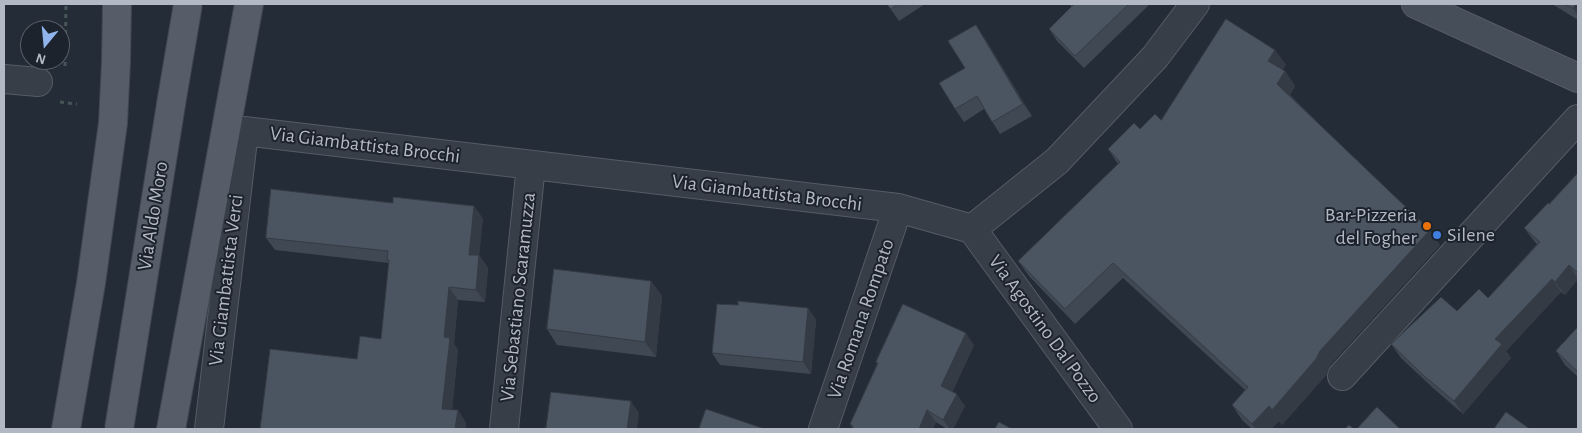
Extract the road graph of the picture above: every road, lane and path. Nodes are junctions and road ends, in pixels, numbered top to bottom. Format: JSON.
{"nodes":[{"id":1,"x":66,"y":4,"type":"edge"},
{"id":2,"x":117,"y":4,"type":"edge"},
{"id":3,"x":188,"y":4,"type":"edge"},
{"id":4,"x":249,"y":4,"type":"edge"},
{"id":5,"x":1195,"y":4,"type":"edge"},
{"id":6,"x":1416,"y":4,"type":"edge"},
{"id":7,"x":66,"y":20,"type":"edge"},
{"id":8,"x":1578,"y":78,"type":"edge"},
{"id":9,"x":4,"y":79,"type":"edge"},
{"id":10,"x":38,"y":82,"type":"dead end"},
{"id":11,"x":1578,"y":119,"type":"edge"},
{"id":12,"x":244,"y":131,"type":"joint"},
{"id":13,"x":532,"y":165,"type":"junction"},
{"id":14,"x":898,"y":208,"type":"junction"},
{"id":15,"x":972,"y":229,"type":"junction"},
{"id":16,"x":1342,"y":376,"type":"dead end"},
{"id":17,"x":66,"y":429,"type":"edge"},
{"id":18,"x":118,"y":429,"type":"edge"},
{"id":19,"x":171,"y":429,"type":"edge"},
{"id":20,"x":209,"y":429,"type":"edge"},
{"id":21,"x":504,"y":429,"type":"edge"},
{"id":22,"x":823,"y":429,"type":"edge"},
{"id":23,"x":1118,"y":429,"type":"edge"}],
"edges":[{"from":1,"to":7,"type":"path"},
{"from":2,"to":17,"type":"main road"},
{"from":3,"to":18,"type":"main road","name":"Via Aldo Moro","bridge":true},
{"from":4,"to":19,"type":"main road"},
{"from":5,"to":15,"type":"street"},
{"from":6,"to":8,"type":"main road"},
{"from":9,"to":10,"type":"street"},
{"from":11,"to":16,"type":"street"},
{"from":12,"to":13,"type":"street","name":"Via Giambattista Brocchi"},
{"from":12,"to":20,"type":"street","name":"Via Giambattista Verci"},
{"from":13,"to":14,"type":"street","name":"Via Giambattista Brocchi"},
{"from":13,"to":21,"type":"street","name":"Via Sebastiano Scaramuzza"},
{"from":14,"to":15,"type":"street","name":"Via Giambattista Brocchi"},
{"from":14,"to":22,"type":"street","name":"Via Romana Rompato"},
{"from":15,"to":23,"type":"street","name":"Via Agostino Dal Pozzo"}]}
